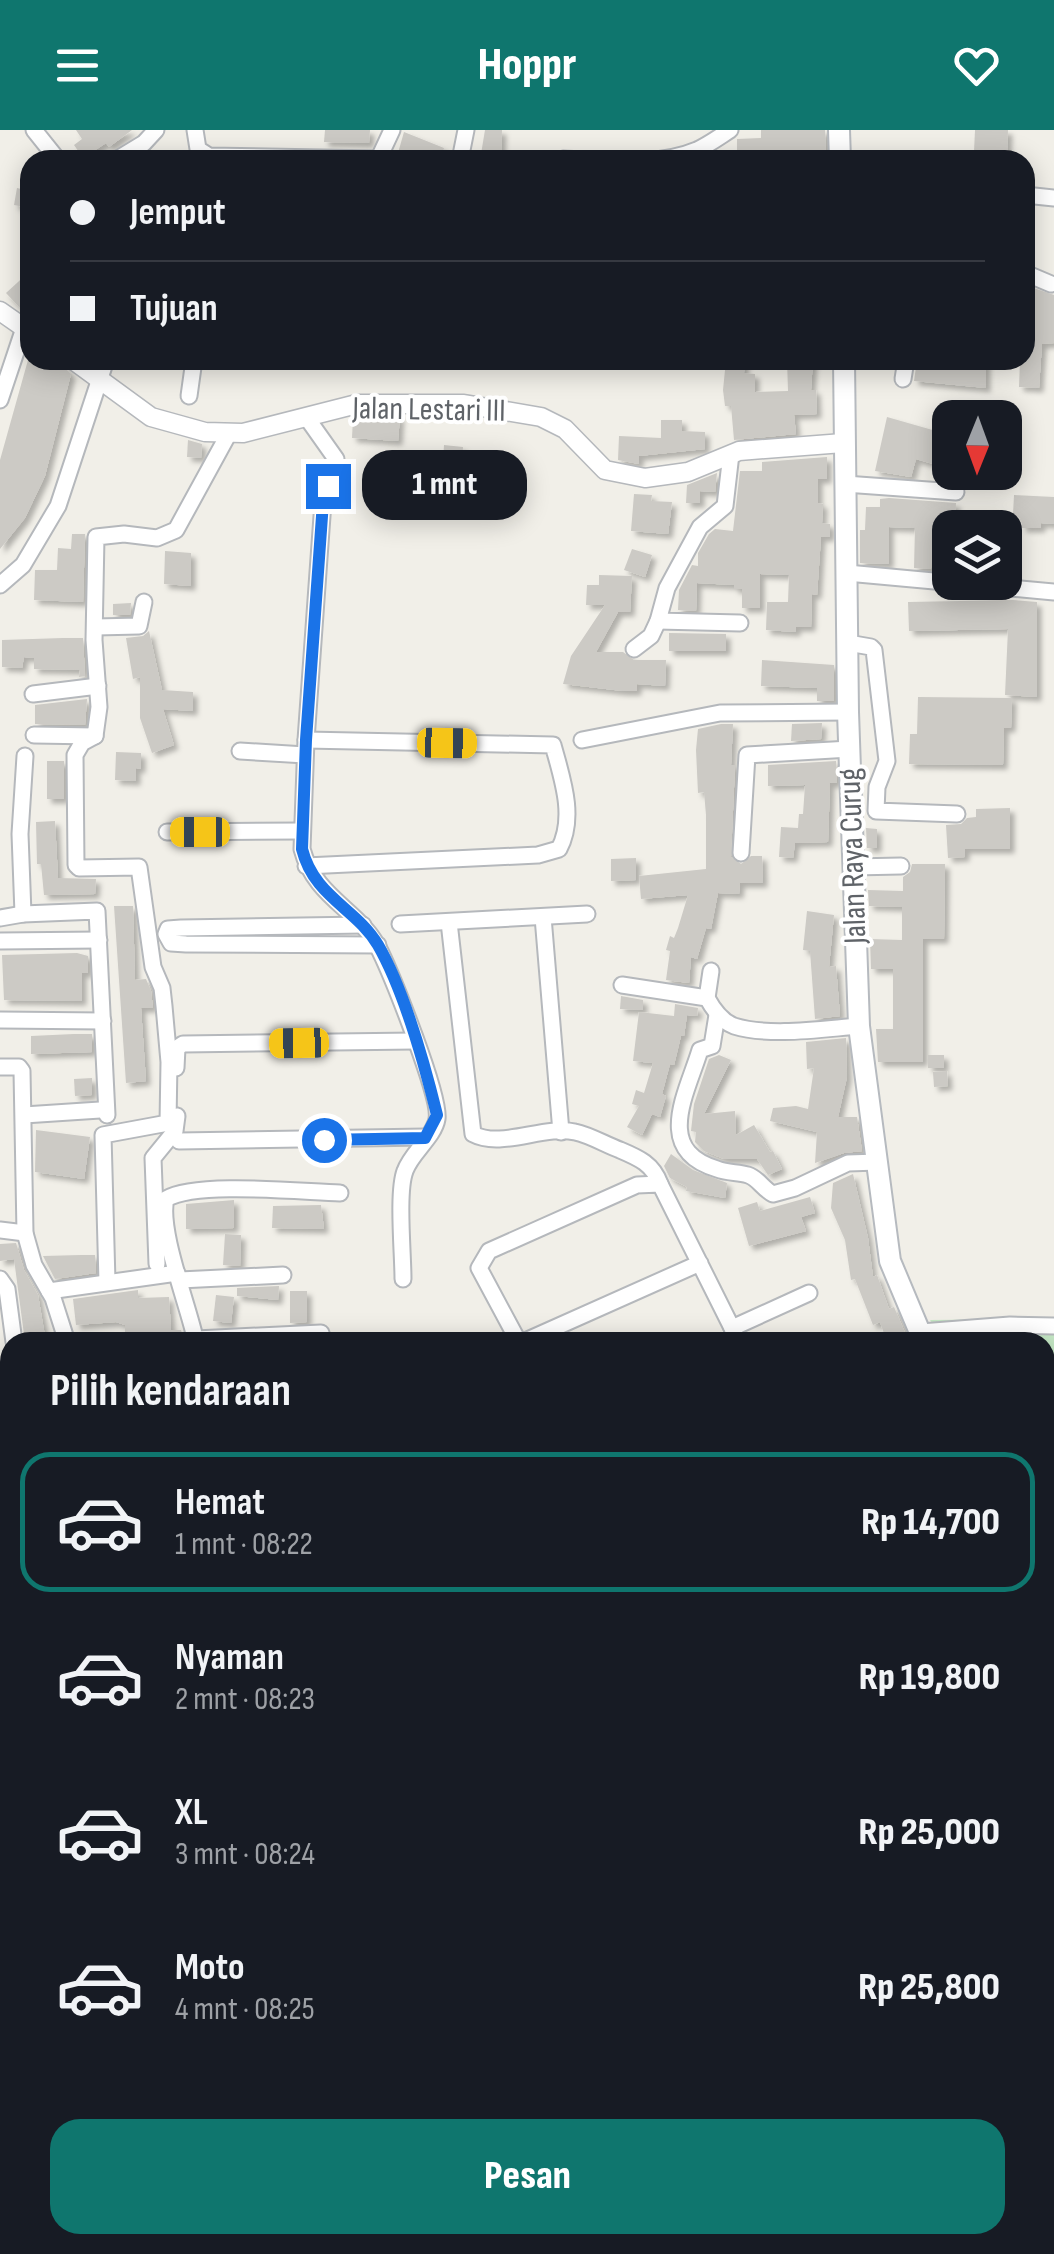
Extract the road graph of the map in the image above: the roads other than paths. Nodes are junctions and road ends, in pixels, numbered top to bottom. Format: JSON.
{"nodes":[{"id":1,"x":34,"y":130,"type":"edge"},
{"id":2,"x":156,"y":130,"type":"edge"},
{"id":3,"x":730,"y":130,"type":"edge"},
{"id":4,"x":144,"y":143,"type":"junction"},
{"id":5,"x":50,"y":150,"type":"edge"},
{"id":6,"x":132,"y":150,"type":"edge"},
{"id":7,"x":148,"y":150,"type":"edge"},
{"id":8,"x":697,"y":150,"type":"edge"},
{"id":9,"x":1035,"y":277,"type":"edge"},
{"id":10,"x":1051,"y":284,"type":"dead end"},
{"id":11,"x":20,"y":348,"type":"edge"},
{"id":12,"x":86,"y":370,"type":"edge"},
{"id":13,"x":103,"y":370,"type":"edge"},
{"id":14,"x":192,"y":370,"type":"edge"},
{"id":15,"x":844,"y":370,"type":"edge"},
{"id":16,"x":904,"y":370,"type":"edge"},
{"id":17,"x":903,"y":378,"type":"dead end"},
{"id":18,"x":100,"y":381,"type":"junction"},
{"id":19,"x":188,"y":396,"type":"dead end"},
{"id":20,"x":0,"y":400,"type":"edge"},
{"id":21,"x":307,"y":418,"type":"junction"},
{"id":22,"x":228,"y":435,"type":"junction"},
{"id":23,"x":843,"y":443,"type":"junction"},
{"id":24,"x":730,"y":454,"type":"junction"},
{"id":25,"x":845,"y":484,"type":"junction"},
{"id":26,"x":956,"y":492,"type":"dead end"},
{"id":27,"x":847,"y":572,"type":"junction"},
{"id":28,"x":932,"y":580,"type":"edge"},
{"id":29,"x":0,"y":585,"type":"edge"},
{"id":30,"x":1022,"y":589,"type":"edge"},
{"id":31,"x":1054,"y":592,"type":"edge"},
{"id":32,"x":144,"y":602,"type":"dead end"},
{"id":33,"x":658,"y":621,"type":"junction"},
{"id":34,"x":740,"y":622,"type":"dead end"},
{"id":35,"x":96,"y":627,"type":"junction"},
{"id":36,"x":848,"y":642,"type":"junction"},
{"id":37,"x":634,"y":649,"type":"dead end"},
{"id":38,"x":98,"y":686,"type":"junction"},
{"id":39,"x":33,"y":694,"type":"dead end"},
{"id":40,"x":848,"y":712,"type":"junction"},
{"id":41,"x":34,"y":735,"type":"dead end"},
{"id":42,"x":95,"y":736,"type":"junction"},
{"id":43,"x":582,"y":740,"type":"dead end"},
{"id":44,"x":305,"y":747,"type":"junction"},
{"id":45,"x":850,"y":749,"type":"junction"},
{"id":46,"x":240,"y":752,"type":"dead end"},
{"id":47,"x":25,"y":756,"type":"dead end"},
{"id":48,"x":956,"y":814,"type":"dead end"},
{"id":49,"x":300,"y":831,"type":"junction"},
{"id":50,"x":167,"y":832,"type":"dead end"},
{"id":51,"x":740,"y":853,"type":"dead end"},
{"id":52,"x":306,"y":866,"type":"junction"},
{"id":53,"x":901,"y":866,"type":"dead end"},
{"id":54,"x":853,"y":867,"type":"junction"},
{"id":55,"x":23,"y":914,"type":"junction"},
{"id":56,"x":587,"y":914,"type":"dead end"},
{"id":57,"x":543,"y":917,"type":"junction"},
{"id":58,"x":0,"y":918,"type":"edge"},
{"id":59,"x":449,"y":922,"type":"junction"},
{"id":60,"x":400,"y":924,"type":"dead end"},
{"id":61,"x":363,"y":925,"type":"junction"},
{"id":62,"x":99,"y":940,"type":"junction"},
{"id":63,"x":0,"y":941,"type":"edge"},
{"id":64,"x":378,"y":945,"type":"junction"},
{"id":65,"x":711,"y":971,"type":"dead end"},
{"id":66,"x":622,"y":985,"type":"dead end"},
{"id":67,"x":707,"y":998,"type":"junction"},
{"id":68,"x":718,"y":1015,"type":"junction"},
{"id":69,"x":0,"y":1020,"type":"edge"},
{"id":70,"x":103,"y":1021,"type":"junction"},
{"id":71,"x":859,"y":1026,"type":"junction"},
{"id":72,"x":415,"y":1041,"type":"junction"},
{"id":73,"x":0,"y":1067,"type":"edge"},
{"id":74,"x":24,"y":1116,"type":"junction"},
{"id":75,"x":562,"y":1132,"type":"junction"},
{"id":76,"x":425,"y":1138,"type":"junction"},
{"id":77,"x":180,"y":1142,"type":"dead end"},
{"id":78,"x":638,"y":1158,"type":"junction"},
{"id":79,"x":878,"y":1162,"type":"junction"},
{"id":80,"x":660,"y":1184,"type":"junction"},
{"id":81,"x":637,"y":1185,"type":"junction"},
{"id":82,"x":340,"y":1193,"type":"dead end"},
{"id":83,"x":0,"y":1230,"type":"edge"},
{"id":84,"x":25,"y":1233,"type":"junction"},
{"id":85,"x":157,"y":1264,"type":"dead end"},
{"id":86,"x":700,"y":1264,"type":"junction"},
{"id":87,"x":283,"y":1275,"type":"dead end"},
{"id":88,"x":179,"y":1277,"type":"junction"},
{"id":89,"x":0,"y":1279,"type":"edge"},
{"id":90,"x":403,"y":1279,"type":"dead end"},
{"id":91,"x":106,"y":1282,"type":"junction"},
{"id":92,"x":49,"y":1290,"type":"junction"},
{"id":93,"x":809,"y":1293,"type":"dead end"},
{"id":94,"x":1054,"y":1326,"type":"edge"},
{"id":95,"x":13,"y":1332,"type":"edge"},
{"id":96,"x":64,"y":1332,"type":"edge"},
{"id":97,"x":194,"y":1332,"type":"edge"},
{"id":98,"x":513,"y":1332,"type":"edge"},
{"id":99,"x":550,"y":1332,"type":"edge"},
{"id":100,"x":734,"y":1332,"type":"edge"},
{"id":101,"x":741,"y":1332,"type":"edge"},
{"id":102,"x":920,"y":1332,"type":"edge"},
{"id":103,"x":959,"y":1332,"type":"edge"}],
"edges":[{"from":1,"to":5,"type":"street"},
{"from":2,"to":4,"type":"street"},
{"from":3,"to":8,"type":"street"},
{"from":4,"to":6,"type":"street"},
{"from":4,"to":7,"type":"street"},
{"from":9,"to":10,"type":"street"},
{"from":11,"to":20,"type":"street"},
{"from":12,"to":18,"type":"street","name":"Jalan Lestari III"},
{"from":13,"to":18,"type":"street"},
{"from":14,"to":19,"type":"street"},
{"from":15,"to":23,"type":"main road","name":"Jalan Raya Curug"},
{"from":16,"to":17,"type":"street"},
{"from":18,"to":22,"type":"street","name":"Jalan Lestari III"},
{"from":18,"to":29,"type":"street"},
{"from":21,"to":22,"type":"street","name":"Jalan Lestari III"},
{"from":21,"to":24,"type":"street","name":"Jalan Lestari III"},
{"from":21,"to":44,"type":"street"},
{"from":22,"to":35,"type":"street"},
{"from":23,"to":24,"type":"street","name":"Jalan Lestari III"},
{"from":23,"to":25,"type":"main road","name":"Jalan Raya Curug"},
{"from":24,"to":33,"type":"street"},
{"from":25,"to":26,"type":"street"},
{"from":25,"to":27,"type":"main road","name":"Jalan Raya Curug"},
{"from":27,"to":28,"type":"street"},
{"from":27,"to":36,"type":"main road","name":"Jalan Raya Curug"},
{"from":30,"to":31,"type":"street"},
{"from":32,"to":35,"type":"street"},
{"from":33,"to":34,"type":"street"},
{"from":33,"to":37,"type":"street"},
{"from":35,"to":38,"type":"street"},
{"from":36,"to":40,"type":"main road","name":"Jalan Raya Curug"},
{"from":36,"to":48,"type":"street"},
{"from":38,"to":39,"type":"street"},
{"from":38,"to":42,"type":"street"},
{"from":40,"to":43,"type":"street"},
{"from":40,"to":45,"type":"main road","name":"Jalan Raya Curug"},
{"from":41,"to":42,"type":"street"},
{"from":42,"to":91,"type":"street"},
{"from":44,"to":46,"type":"street"},
{"from":44,"to":49,"type":"street"},
{"from":44,"to":52,"type":"street"},
{"from":45,"to":51,"type":"street"},
{"from":45,"to":54,"type":"main road","name":"Jalan Raya Curug"},
{"from":47,"to":55,"type":"street"},
{"from":49,"to":50,"type":"street"},
{"from":49,"to":52,"type":"street"},
{"from":52,"to":61,"type":"street"},
{"from":53,"to":54,"type":"street"},
{"from":54,"to":71,"type":"main road","name":"Jalan Raya Curug"},
{"from":55,"to":58,"type":"street"},
{"from":55,"to":62,"type":"street"},
{"from":56,"to":57,"type":"street"},
{"from":57,"to":59,"type":"street"},
{"from":57,"to":75,"type":"street"},
{"from":59,"to":60,"type":"street"},
{"from":59,"to":75,"type":"street"},
{"from":61,"to":64,"type":"street"},
{"from":61,"to":64,"type":"street"},
{"from":62,"to":63,"type":"street"},
{"from":62,"to":70,"type":"street"},
{"from":64,"to":72,"type":"street"},
{"from":65,"to":67,"type":"street"},
{"from":66,"to":67,"type":"street"},
{"from":67,"to":68,"type":"street"},
{"from":68,"to":71,"type":"street"},
{"from":68,"to":79,"type":"street"},
{"from":69,"to":70,"type":"street"},
{"from":70,"to":74,"type":"street"},
{"from":71,"to":79,"type":"main road","name":"Jalan Raya Curug"},
{"from":72,"to":76,"type":"street"},
{"from":72,"to":85,"type":"street"},
{"from":73,"to":74,"type":"street"},
{"from":74,"to":84,"type":"street"},
{"from":75,"to":78,"type":"street"},
{"from":76,"to":77,"type":"street"},
{"from":76,"to":90,"type":"street"},
{"from":78,"to":80,"type":"street"},
{"from":78,"to":81,"type":"street"},
{"from":79,"to":102,"type":"main road","name":"Jalan Raya Curug"},
{"from":80,"to":81,"type":"street"},
{"from":80,"to":86,"type":"street"},
{"from":81,"to":98,"type":"street"},
{"from":82,"to":88,"type":"street"},
{"from":83,"to":84,"type":"street"},
{"from":84,"to":92,"type":"street"},
{"from":86,"to":99,"type":"street"},
{"from":86,"to":100,"type":"street"},
{"from":87,"to":88,"type":"street"},
{"from":88,"to":91,"type":"street"},
{"from":88,"to":97,"type":"street"},
{"from":89,"to":95,"type":"street"},
{"from":91,"to":92,"type":"street"},
{"from":92,"to":96,"type":"street"},
{"from":93,"to":101,"type":"street"},
{"from":94,"to":103,"type":"street"}]}
